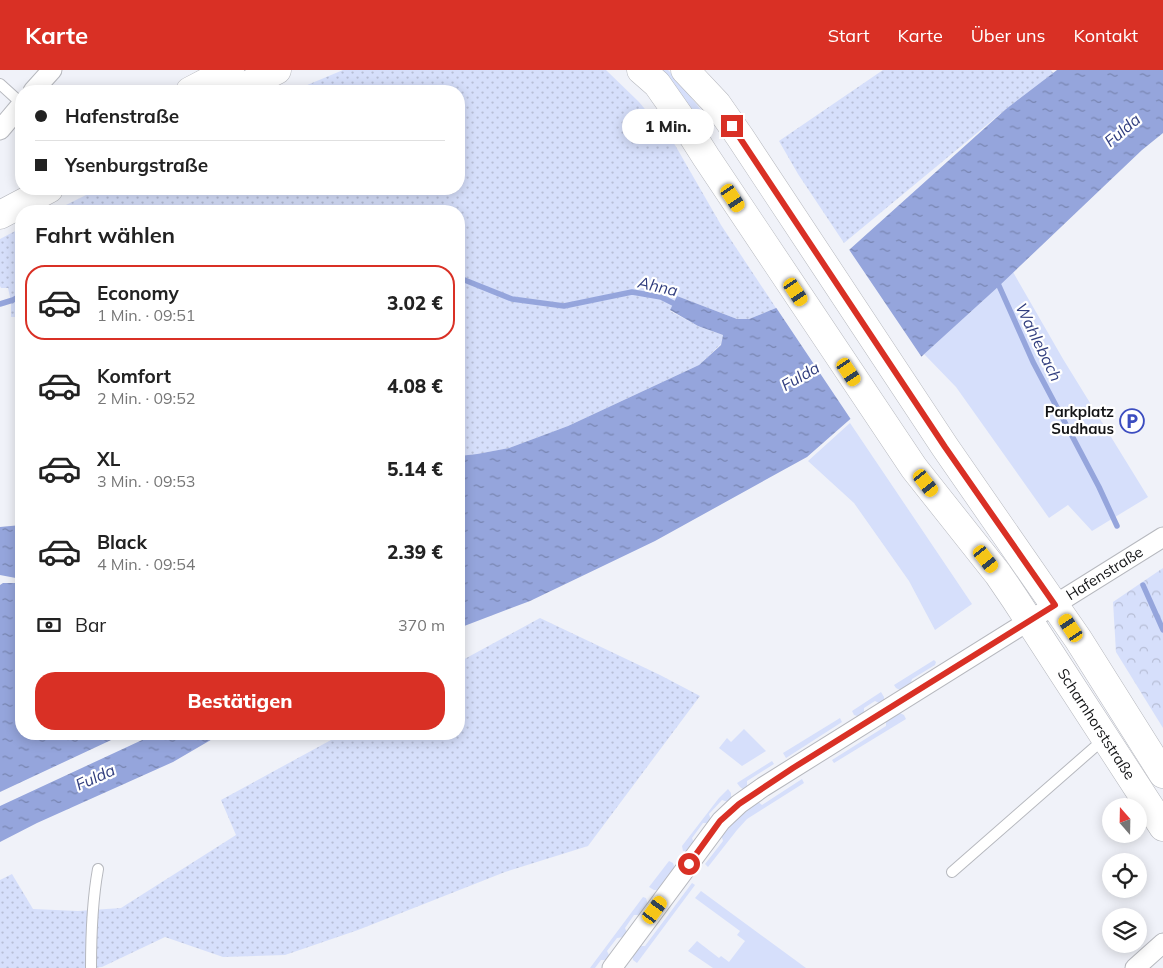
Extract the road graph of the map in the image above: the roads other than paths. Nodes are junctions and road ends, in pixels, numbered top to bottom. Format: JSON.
{"nodes":[{"id":1,"x":52,"y":70,"type":"edge"},
{"id":2,"x":230,"y":70,"type":"edge"},
{"id":3,"x":277,"y":70,"type":"edge"},
{"id":4,"x":641,"y":70,"type":"edge"},
{"id":5,"x":685,"y":70,"type":"edge"},
{"id":6,"x":0,"y":84,"type":"edge"},
{"id":7,"x":38,"y":85,"type":"edge"},
{"id":8,"x":201,"y":85,"type":"edge"},
{"id":9,"x":248,"y":85,"type":"edge"},
{"id":10,"x":15,"y":98,"type":"edge"},
{"id":11,"x":15,"y":111,"type":"edge"},
{"id":12,"x":0,"y":130,"type":"edge"},
{"id":13,"x":15,"y":185,"type":"edge"},
{"id":14,"x":0,"y":194,"type":"edge"},
{"id":15,"x":38,"y":195,"type":"edge"},
{"id":16,"x":19,"y":205,"type":"edge"},
{"id":17,"x":15,"y":207,"type":"edge"},
{"id":18,"x":0,"y":215,"type":"edge"},
{"id":19,"x":1163,"y":537,"type":"edge"},
{"id":20,"x":1055,"y":605,"type":"junction"},
{"id":21,"x":1030,"y":621,"type":"junction"},
{"id":22,"x":1105,"y":738,"type":"junction"},
{"id":23,"x":1163,"y":774,"type":"edge"},
{"id":24,"x":1163,"y":827,"type":"edge"},
{"id":25,"x":98,"y":869,"type":"dead end"},
{"id":26,"x":952,"y":872,"type":"dead end"},
{"id":27,"x":1163,"y":943,"type":"edge"},
{"id":28,"x":91,"y":968,"type":"edge"},
{"id":29,"x":612,"y":968,"type":"edge"},
{"id":30,"x":1135,"y":968,"type":"edge"}],
"edges":[{"from":1,"to":7,"type":"street"},
{"from":2,"to":8,"type":"main road"},
{"from":3,"to":9,"type":"main road"},
{"from":4,"to":21,"type":"main road","name":"Scharnhorststraße"},
{"from":5,"to":20,"type":"main road","name":"Scharnhorststraße"},
{"from":6,"to":10,"type":"lane"},
{"from":11,"to":12,"type":"street"},
{"from":13,"to":14,"type":"main road"},
{"from":15,"to":16,"type":"main road"},
{"from":17,"to":18,"type":"main road"},
{"from":19,"to":20,"type":"street","name":"Hafenstraße"},
{"from":20,"to":21,"type":"street","name":"Hafenstraße"},
{"from":20,"to":23,"type":"main road","name":"Scharnhorststraße"},
{"from":21,"to":22,"type":"main road","name":"Scharnhorststraße"},
{"from":21,"to":29,"type":"street","name":"Hafenstraße"},
{"from":22,"to":24,"type":"main road","name":"Scharnhorststraße"},
{"from":22,"to":26,"type":"lane"},
{"from":25,"to":28,"type":"lane"},
{"from":27,"to":30,"type":"street"}]}
